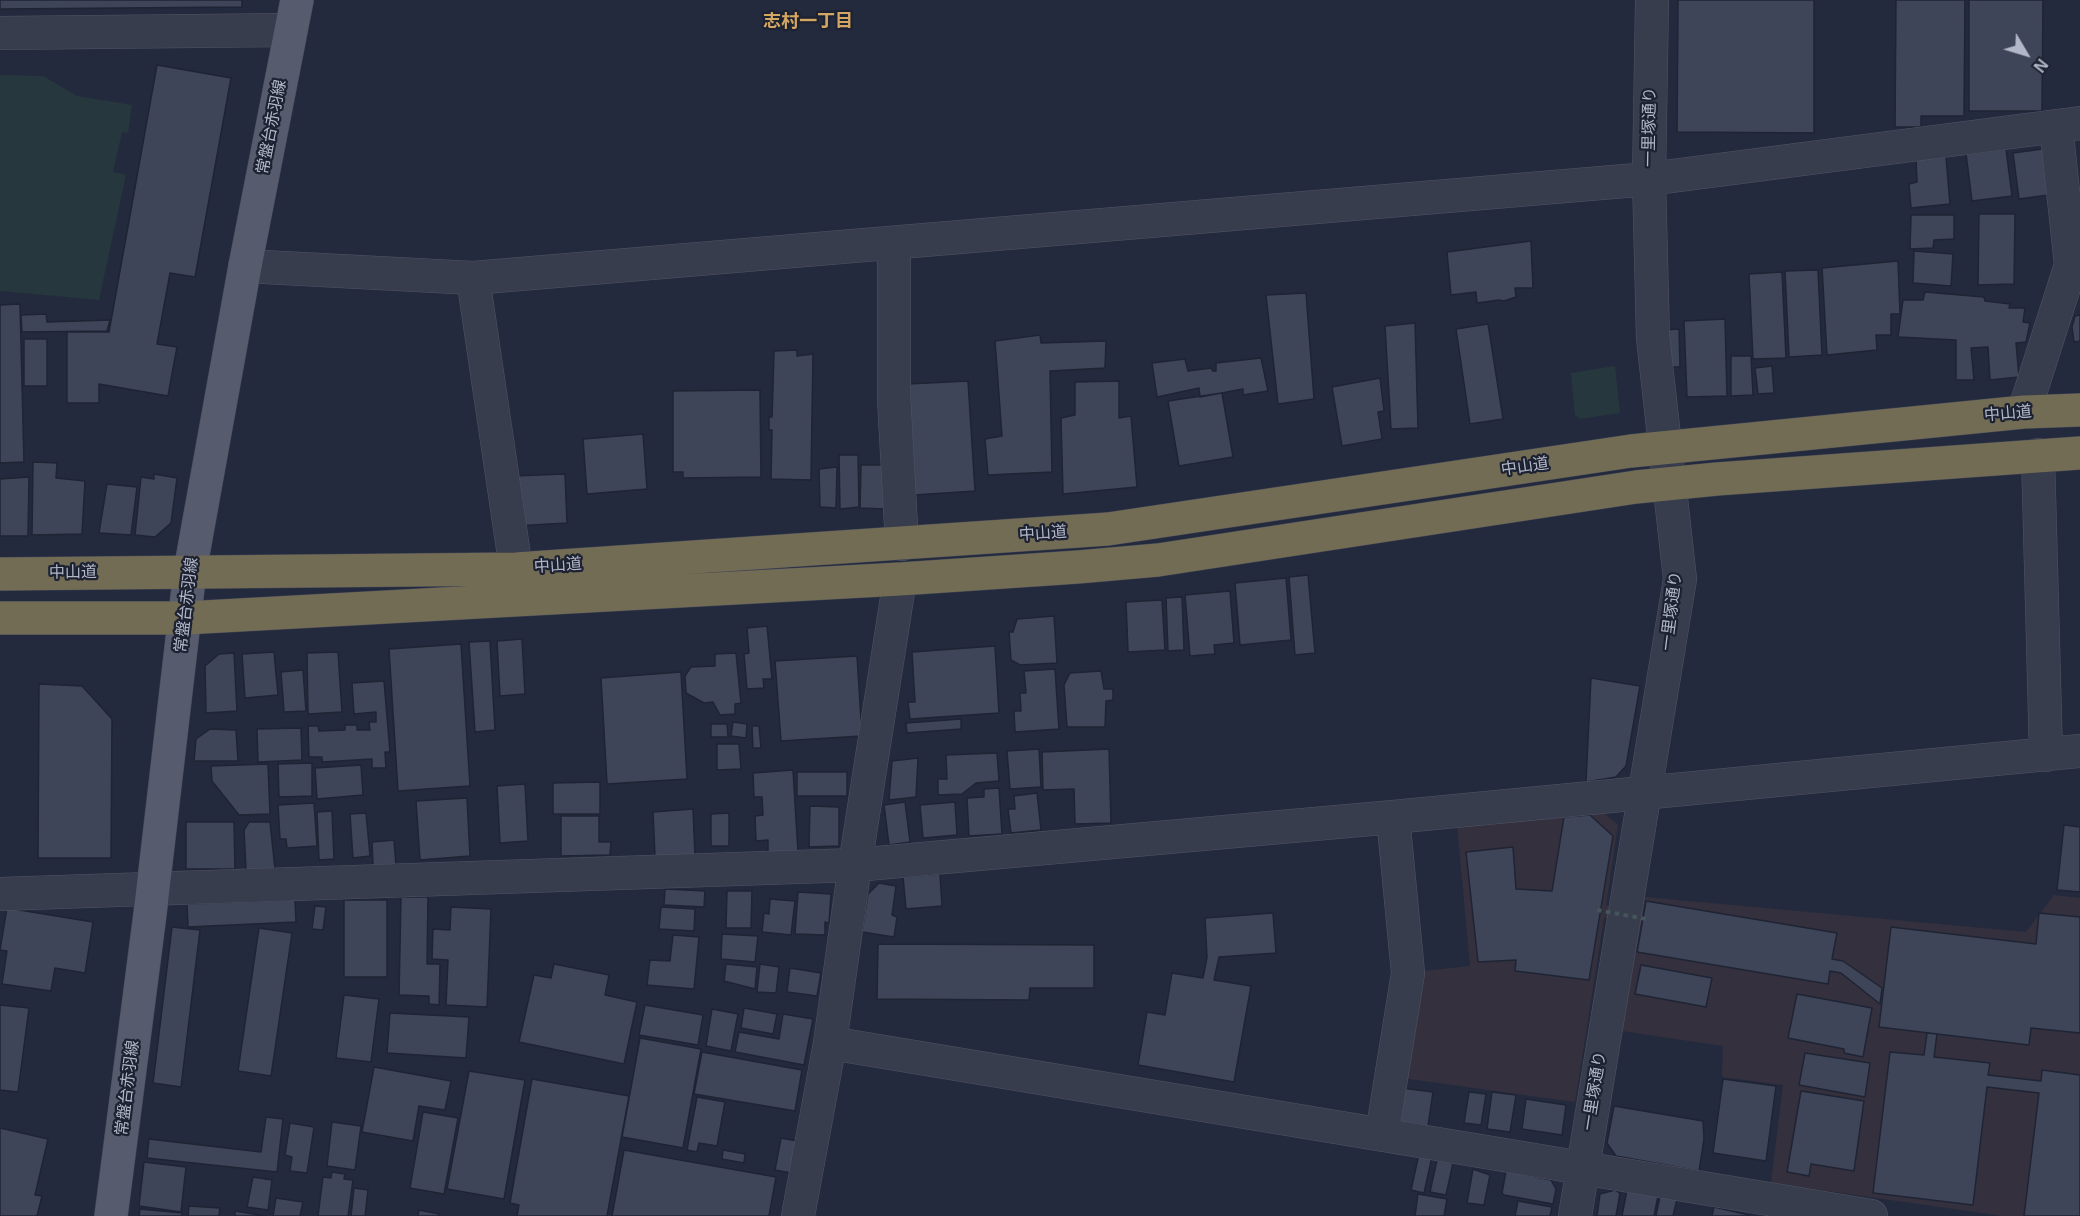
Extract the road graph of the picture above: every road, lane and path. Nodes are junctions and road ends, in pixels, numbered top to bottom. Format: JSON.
{"nodes":[{"id":1,"x":1652,"y":0,"type":"edge"},
{"id":2,"x":294,"y":15,"type":"edge"},
{"id":3,"x":0,"y":33,"type":"edge"},
{"id":4,"x":2068,"y":124,"type":"edge"},
{"id":5,"x":1649,"y":179,"type":"junction"},
{"id":6,"x":894,"y":243,"type":"junction"},
{"id":7,"x":244,"y":266,"type":"junction"},
{"id":8,"x":473,"y":278,"type":"junction"},
{"id":9,"x":2080,"y":410,"type":"edge"},
{"id":10,"x":2024,"y":412,"type":"junction"},
{"id":11,"x":1665,"y":448,"type":"junction"},
{"id":12,"x":2080,"y":453,"type":"edge"},
{"id":13,"x":2038,"y":455,"type":"junction"},
{"id":14,"x":1670,"y":484,"type":"junction"},
{"id":15,"x":902,"y":544,"type":"junction"},
{"id":16,"x":516,"y":569,"type":"junction"},
{"id":17,"x":190,"y":571,"type":"junction"},
{"id":18,"x":0,"y":574,"type":"edge"},
{"id":19,"x":900,"y":579,"type":"junction"},
{"id":20,"x":0,"y":618,"type":"edge"},
{"id":21,"x":185,"y":618,"type":"junction"},
{"id":22,"x":2080,"y":751,"type":"edge"},
{"id":23,"x":2046,"y":755,"type":"junction"},
{"id":24,"x":1646,"y":792,"type":"junction"},
{"id":25,"x":1393,"y":817,"type":"junction"},
{"id":26,"x":855,"y":865,"type":"junction"},
{"id":27,"x":153,"y":889,"type":"junction"},
{"id":28,"x":0,"y":894,"type":"edge"},
{"id":29,"x":1597,"y":910,"type":"dead end"},
{"id":30,"x":1646,"y":920,"type":"dead end"},
{"id":31,"x":830,"y":1043,"type":"junction"},
{"id":32,"x":1382,"y":1134,"type":"junction"},
{"id":33,"x":1582,"y":1168,"type":"junction"},
{"id":34,"x":111,"y":1216,"type":"edge"},
{"id":35,"x":798,"y":1216,"type":"edge"},
{"id":36,"x":1575,"y":1216,"type":"edge"},
{"id":37,"x":1871,"y":1216,"type":"edge"}],
"edges":[{"from":1,"to":5,"type":"street","name":"一里塚通り"},
{"from":2,"to":3,"type":"street"},
{"from":2,"to":7,"type":"main road","name":"常盤台赤羽線"},
{"from":4,"to":5,"type":"street"},
{"from":4,"to":10,"type":"street"},
{"from":5,"to":6,"type":"street"},
{"from":5,"to":11,"type":"street","name":"一里塚通り"},
{"from":6,"to":8,"type":"street"},
{"from":6,"to":15,"type":"street"},
{"from":7,"to":8,"type":"street"},
{"from":7,"to":17,"type":"main road","name":"常盤台赤羽線"},
{"from":8,"to":16,"type":"street"},
{"from":9,"to":10,"type":"highway","name":"中山道"},
{"from":10,"to":11,"type":"highway","name":"中山道"},
{"from":11,"to":14,"type":"street","name":"一里塚通り"},
{"from":11,"to":15,"type":"highway","name":"中山道"},
{"from":12,"to":13,"type":"highway","name":"中山道"},
{"from":13,"to":14,"type":"highway","name":"中山道"},
{"from":13,"to":23,"type":"street"},
{"from":14,"to":19,"type":"highway","name":"中山道"},
{"from":14,"to":24,"type":"street","name":"一里塚通り"},
{"from":15,"to":16,"type":"highway","name":"中山道"},
{"from":16,"to":17,"type":"highway","name":"中山道"},
{"from":17,"to":18,"type":"highway","name":"中山道"},
{"from":17,"to":21,"type":"main road","name":"常盤台赤羽線"},
{"from":19,"to":21,"type":"highway","name":"中山道"},
{"from":19,"to":26,"type":"street"},
{"from":20,"to":21,"type":"highway","name":"中山道"},
{"from":21,"to":27,"type":"main road","name":"常盤台赤羽線"},
{"from":22,"to":23,"type":"street"},
{"from":23,"to":24,"type":"street"},
{"from":24,"to":25,"type":"street"},
{"from":24,"to":33,"type":"street","name":"一里塚通り"},
{"from":25,"to":26,"type":"street"},
{"from":25,"to":32,"type":"street"},
{"from":26,"to":27,"type":"street"},
{"from":26,"to":31,"type":"street"},
{"from":27,"to":28,"type":"street"},
{"from":27,"to":34,"type":"main road","name":"常盤台赤羽線"},
{"from":29,"to":30,"type":"path","bridge":true},
{"from":31,"to":32,"type":"street"},
{"from":31,"to":35,"type":"street"},
{"from":32,"to":33,"type":"street"},
{"from":33,"to":36,"type":"street","name":"一里塚通り"},
{"from":33,"to":37,"type":"street"}]}
